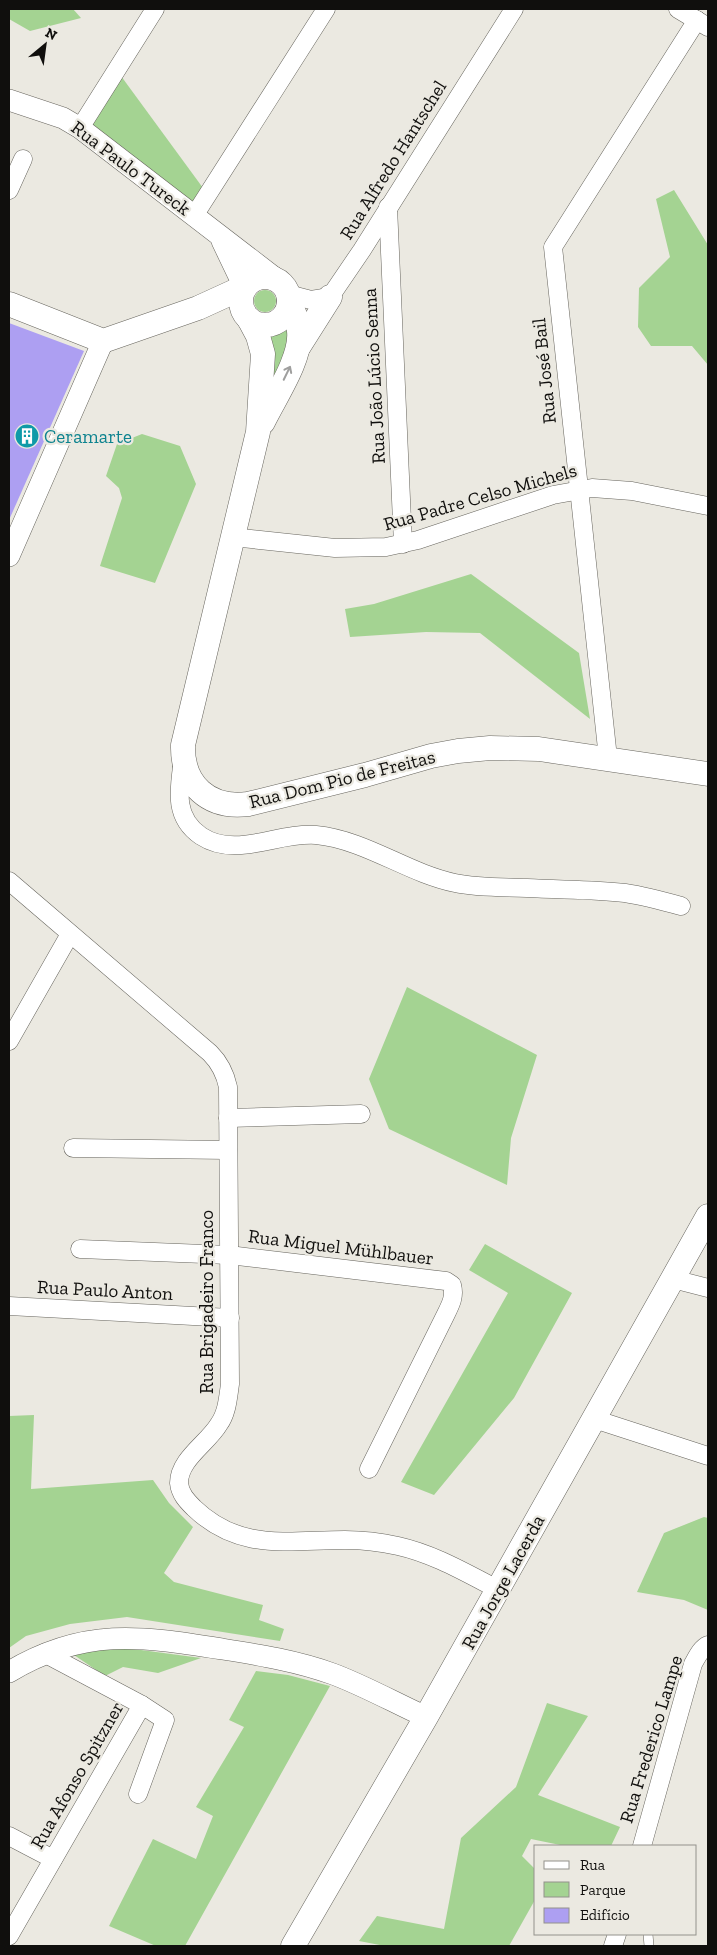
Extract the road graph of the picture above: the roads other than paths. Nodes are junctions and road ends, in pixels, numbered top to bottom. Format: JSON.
{"nodes":[{"id":1,"x":155,"y":9,"type":"edge"},
{"id":2,"x":326,"y":9,"type":"edge"},
{"id":3,"x":514,"y":9,"type":"edge"},
{"id":4,"x":678,"y":9,"type":"edge"},
{"id":5,"x":703,"y":24,"type":"edge"},
{"id":6,"x":9,"y":100,"type":"edge"},
{"id":7,"x":80,"y":128,"type":"junction"},
{"id":8,"x":23,"y":159,"type":"dead end"},
{"id":9,"x":9,"y":190,"type":"edge"},
{"id":10,"x":388,"y":207,"type":"junction"},
{"id":11,"x":194,"y":216,"type":"junction"},
{"id":12,"x":219,"y":236,"type":"junction"},
{"id":13,"x":362,"y":250,"type":"junction"},
{"id":14,"x":391,"y":269,"type":"junction"},
{"id":15,"x":244,"y":287,"type":"junction"},
{"id":16,"x":284,"y":291,"type":"junction"},
{"id":17,"x":330,"y":297,"type":"junction"},
{"id":18,"x":9,"y":304,"type":"edge"},
{"id":19,"x":198,"y":308,"type":"junction"},
{"id":20,"x":246,"y":315,"type":"junction"},
{"id":21,"x":103,"y":342,"type":"junction"},
{"id":22,"x":299,"y":346,"type":"junction"},
{"id":23,"x":258,"y":432,"type":"junction"},
{"id":24,"x":578,"y":490,"type":"junction"},
{"id":25,"x":708,"y":506,"type":"edge"},
{"id":26,"x":232,"y":537,"type":"junction"},
{"id":27,"x":403,"y":544,"type":"junction"},
{"id":28,"x":9,"y":556,"type":"edge"},
{"id":29,"x":608,"y":758,"type":"junction"},
{"id":30,"x":183,"y":760,"type":"junction"},
{"id":31,"x":708,"y":774,"type":"edge"},
{"id":32,"x":9,"y":881,"type":"edge"},
{"id":33,"x":681,"y":906,"type":"dead end"},
{"id":34,"x":70,"y":934,"type":"junction"},
{"id":35,"x":9,"y":1041,"type":"edge"},
{"id":36,"x":362,"y":1114,"type":"dead end"},
{"id":37,"x":228,"y":1118,"type":"junction"},
{"id":38,"x":73,"y":1148,"type":"dead end"},
{"id":39,"x":228,"y":1150,"type":"junction"},
{"id":40,"x":708,"y":1216,"type":"edge"},
{"id":41,"x":80,"y":1249,"type":"dead end"},
{"id":42,"x":229,"y":1254,"type":"junction"},
{"id":43,"x":673,"y":1279,"type":"junction"},
{"id":44,"x":708,"y":1288,"type":"edge"},
{"id":45,"x":9,"y":1306,"type":"edge"},
{"id":46,"x":230,"y":1318,"type":"junction"},
{"id":47,"x":594,"y":1419,"type":"junction"},
{"id":48,"x":708,"y":1456,"type":"edge"},
{"id":49,"x":369,"y":1469,"type":"dead end"},
{"id":50,"x":499,"y":1590,"type":"junction"},
{"id":51,"x":707,"y":1646,"type":"edge"},
{"id":52,"x":44,"y":1653,"type":"junction"},
{"id":53,"x":9,"y":1672,"type":"edge"},
{"id":54,"x":142,"y":1706,"type":"junction"},
{"id":55,"x":426,"y":1717,"type":"junction"},
{"id":56,"x":138,"y":1794,"type":"dead end"},
{"id":57,"x":9,"y":1836,"type":"edge"},
{"id":58,"x":642,"y":1845,"type":"edge"},
{"id":59,"x":53,"y":1859,"type":"junction"},
{"id":60,"x":9,"y":1936,"type":"edge"},
{"id":61,"x":294,"y":1946,"type":"edge"}],
"edges":[{"from":1,"to":7,"type":"street"},
{"from":2,"to":11,"type":"street"},
{"from":3,"to":10,"type":"street","name":"Rua Alfredo Hantschel"},
{"from":4,"to":5,"type":"street"},
{"from":5,"to":24,"type":"street","name":"Rua José Bail"},
{"from":6,"to":7,"type":"street","name":"Rua Paulo Tureck"},
{"from":7,"to":11,"type":"street","name":"Rua Paulo Tureck"},
{"from":8,"to":9,"type":"street"},
{"from":10,"to":13,"type":"street","name":"Rua Alfredo Hantschel"},
{"from":10,"to":14,"type":"street","name":"Rua João Lúcio Senna"},
{"from":11,"to":12,"type":"street","name":"Rua Paulo Tureck"},
{"from":12,"to":15,"type":"street","name":"Rua Paulo Tureck"},
{"from":12,"to":16,"type":"street","name":"Rua Paulo Tureck"},
{"from":13,"to":14,"type":"street"},
{"from":13,"to":17,"type":"street","name":"Rua Alfredo Hantschel"},
{"from":14,"to":27,"type":"street","name":"Rua João Lúcio Senna"},
{"from":15,"to":16,"type":"main road"},
{"from":15,"to":19,"type":"main road"},
{"from":15,"to":20,"type":"main road"},
{"from":16,"to":17,"type":"street"},
{"from":16,"to":20,"type":"main road"},
{"from":16,"to":22,"type":"main road"},
{"from":17,"to":22,"type":"main road"},
{"from":18,"to":21,"type":"main road"},
{"from":19,"to":20,"type":"main road"},
{"from":19,"to":21,"type":"main road"},
{"from":20,"to":23,"type":"main road"},
{"from":21,"to":28,"type":"street"},
{"from":23,"to":22,"type":"main road","one_way":true},
{"from":23,"to":26,"type":"main road"},
{"from":24,"to":25,"type":"street","name":"Rua Padre Celso Michels"},
{"from":24,"to":27,"type":"street","name":"Rua Padre Celso Michels"},
{"from":24,"to":29,"type":"street","name":"Rua José Bail"},
{"from":26,"to":27,"type":"street","name":"Rua Padre Celso Michels"},
{"from":26,"to":30,"type":"main road"},
{"from":29,"to":30,"type":"main road","name":"Rua Dom Pio de Freitas"},
{"from":29,"to":31,"type":"main road","name":"Rua Dom Pio de Freitas"},
{"from":30,"to":33,"type":"street"},
{"from":32,"to":34,"type":"street","name":"Rua Brigadeiro Franco"},
{"from":34,"to":35,"type":"street"},
{"from":34,"to":37,"type":"street","name":"Rua Brigadeiro Franco"},
{"from":36,"to":37,"type":"street"},
{"from":37,"to":39,"type":"street","name":"Rua Brigadeiro Franco"},
{"from":38,"to":39,"type":"street"},
{"from":39,"to":42,"type":"street","name":"Rua Brigadeiro Franco"},
{"from":40,"to":43,"type":"main road","name":"Rua Jorge Lacerda"},
{"from":41,"to":42,"type":"street"},
{"from":42,"to":46,"type":"street","name":"Rua Brigadeiro Franco"},
{"from":42,"to":49,"type":"street","name":"Rua Miguel Mühlbauer"},
{"from":43,"to":44,"type":"street"},
{"from":43,"to":47,"type":"main road","name":"Rua Jorge Lacerda"},
{"from":45,"to":46,"type":"street","name":"Rua Paulo Anton"},
{"from":46,"to":50,"type":"street","name":"Rua Brigadeiro Franco"},
{"from":47,"to":48,"type":"street"},
{"from":47,"to":50,"type":"main road","name":"Rua Jorge Lacerda"},
{"from":50,"to":55,"type":"main road","name":"Rua Jorge Lacerda"},
{"from":51,"to":58,"type":"street","name":"Rua Frederico Lampe"},
{"from":52,"to":53,"type":"street"},
{"from":52,"to":54,"type":"street","name":"Rua Afonso Spitzner"},
{"from":52,"to":55,"type":"street"},
{"from":54,"to":56,"type":"street"},
{"from":54,"to":59,"type":"street","name":"Rua Afonso Spitzner"},
{"from":55,"to":61,"type":"main road","name":"Rua Jorge Lacerda"},
{"from":57,"to":59,"type":"street"},
{"from":59,"to":60,"type":"street","name":"Rua Afonso Spitzner"}]}
